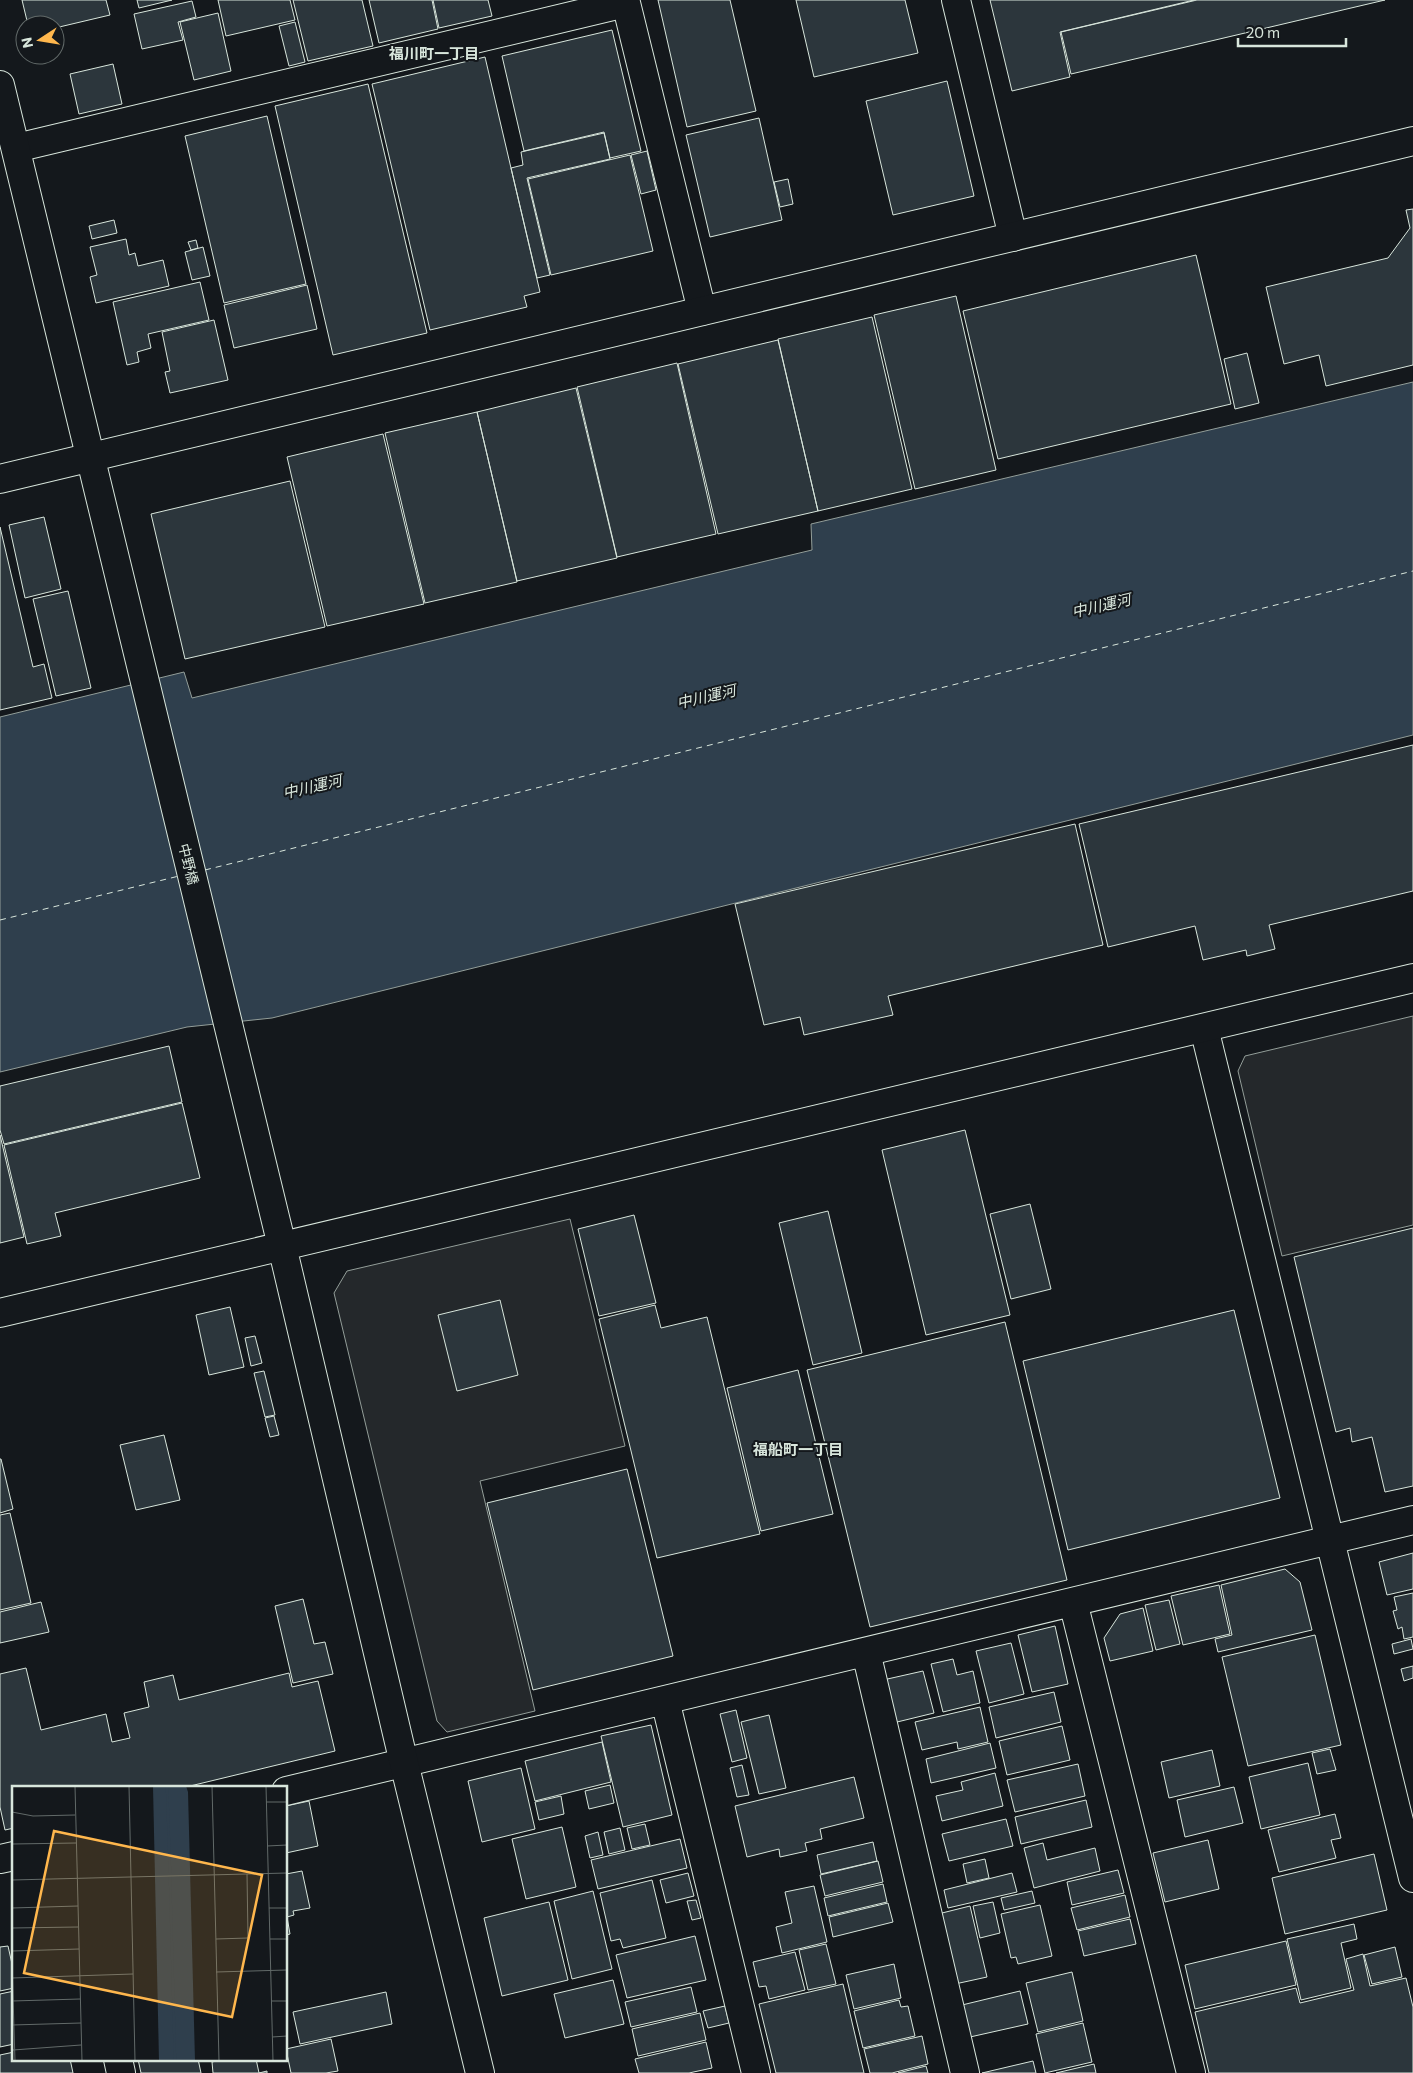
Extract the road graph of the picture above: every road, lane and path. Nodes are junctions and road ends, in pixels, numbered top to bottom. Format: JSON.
{"nodes":[{"id":1,"x":956,"y":0,"type":"edge"},
{"id":2,"x":0,"y":84,"type":"edge"},
{"id":3,"x":1413,"y":141,"type":"edge"},
{"id":4,"x":16,"y":148,"type":"junction"},
{"id":5,"x":1013,"y":237,"type":"junction"},
{"id":6,"x":702,"y":311,"type":"junction"},
{"id":7,"x":90,"y":457,"type":"junction"},
{"id":8,"x":0,"y":479,"type":"edge"},
{"id":9,"x":1413,"y":978,"type":"edge"},
{"id":10,"x":1204,"y":1028,"type":"junction"},
{"id":11,"x":282,"y":1246,"type":"junction"},
{"id":12,"x":0,"y":1314,"type":"edge"},
{"id":13,"x":1413,"y":1520,"type":"edge"},
{"id":14,"x":1330,"y":1540,"type":"junction"},
{"id":15,"x":1074,"y":1602,"type":"junction"},
{"id":16,"x":866,"y":1652,"type":"junction"},
{"id":17,"x":665,"y":1700,"type":"junction"},
{"id":18,"x":404,"y":1763,"type":"junction"},
{"id":19,"x":288,"y":1791,"type":"edge"},
{"id":20,"x":1413,"y":1878,"type":"edge"},
{"id":21,"x":118,"y":2060,"type":"edge"},
{"id":22,"x":121,"y":2073,"type":"edge"},
{"id":23,"x":480,"y":2073,"type":"edge"},
{"id":24,"x":756,"y":2073,"type":"edge"},
{"id":25,"x":965,"y":2073,"type":"edge"},
{"id":26,"x":1191,"y":2073,"type":"edge"}],
"edges":[{"from":1,"to":5,"type":"street"},
{"from":2,"to":4,"type":"street","name":"中野橋"},
{"from":3,"to":5,"type":"street"},
{"from":4,"to":6,"type":"street"},
{"from":4,"to":7,"type":"street","name":"中野橋"},
{"from":5,"to":6,"type":"street"},
{"from":6,"to":7,"type":"street"},
{"from":7,"to":8,"type":"street"},
{"from":7,"to":11,"type":"street","name":"中野橋"},
{"from":9,"to":10,"type":"street"},
{"from":10,"to":11,"type":"street"},
{"from":10,"to":14,"type":"street"},
{"from":11,"to":12,"type":"street"},
{"from":11,"to":18,"type":"street","name":"中野橋"},
{"from":13,"to":14,"type":"street"},
{"from":14,"to":15,"type":"street"},
{"from":14,"to":20,"type":"street"},
{"from":15,"to":16,"type":"street"},
{"from":15,"to":26,"type":"street"},
{"from":16,"to":17,"type":"street"},
{"from":16,"to":25,"type":"street"},
{"from":17,"to":18,"type":"street"},
{"from":17,"to":24,"type":"street"},
{"from":18,"to":19,"type":"street"},
{"from":18,"to":23,"type":"street","name":"中野橋"},
{"from":21,"to":22,"type":"street"}]}
